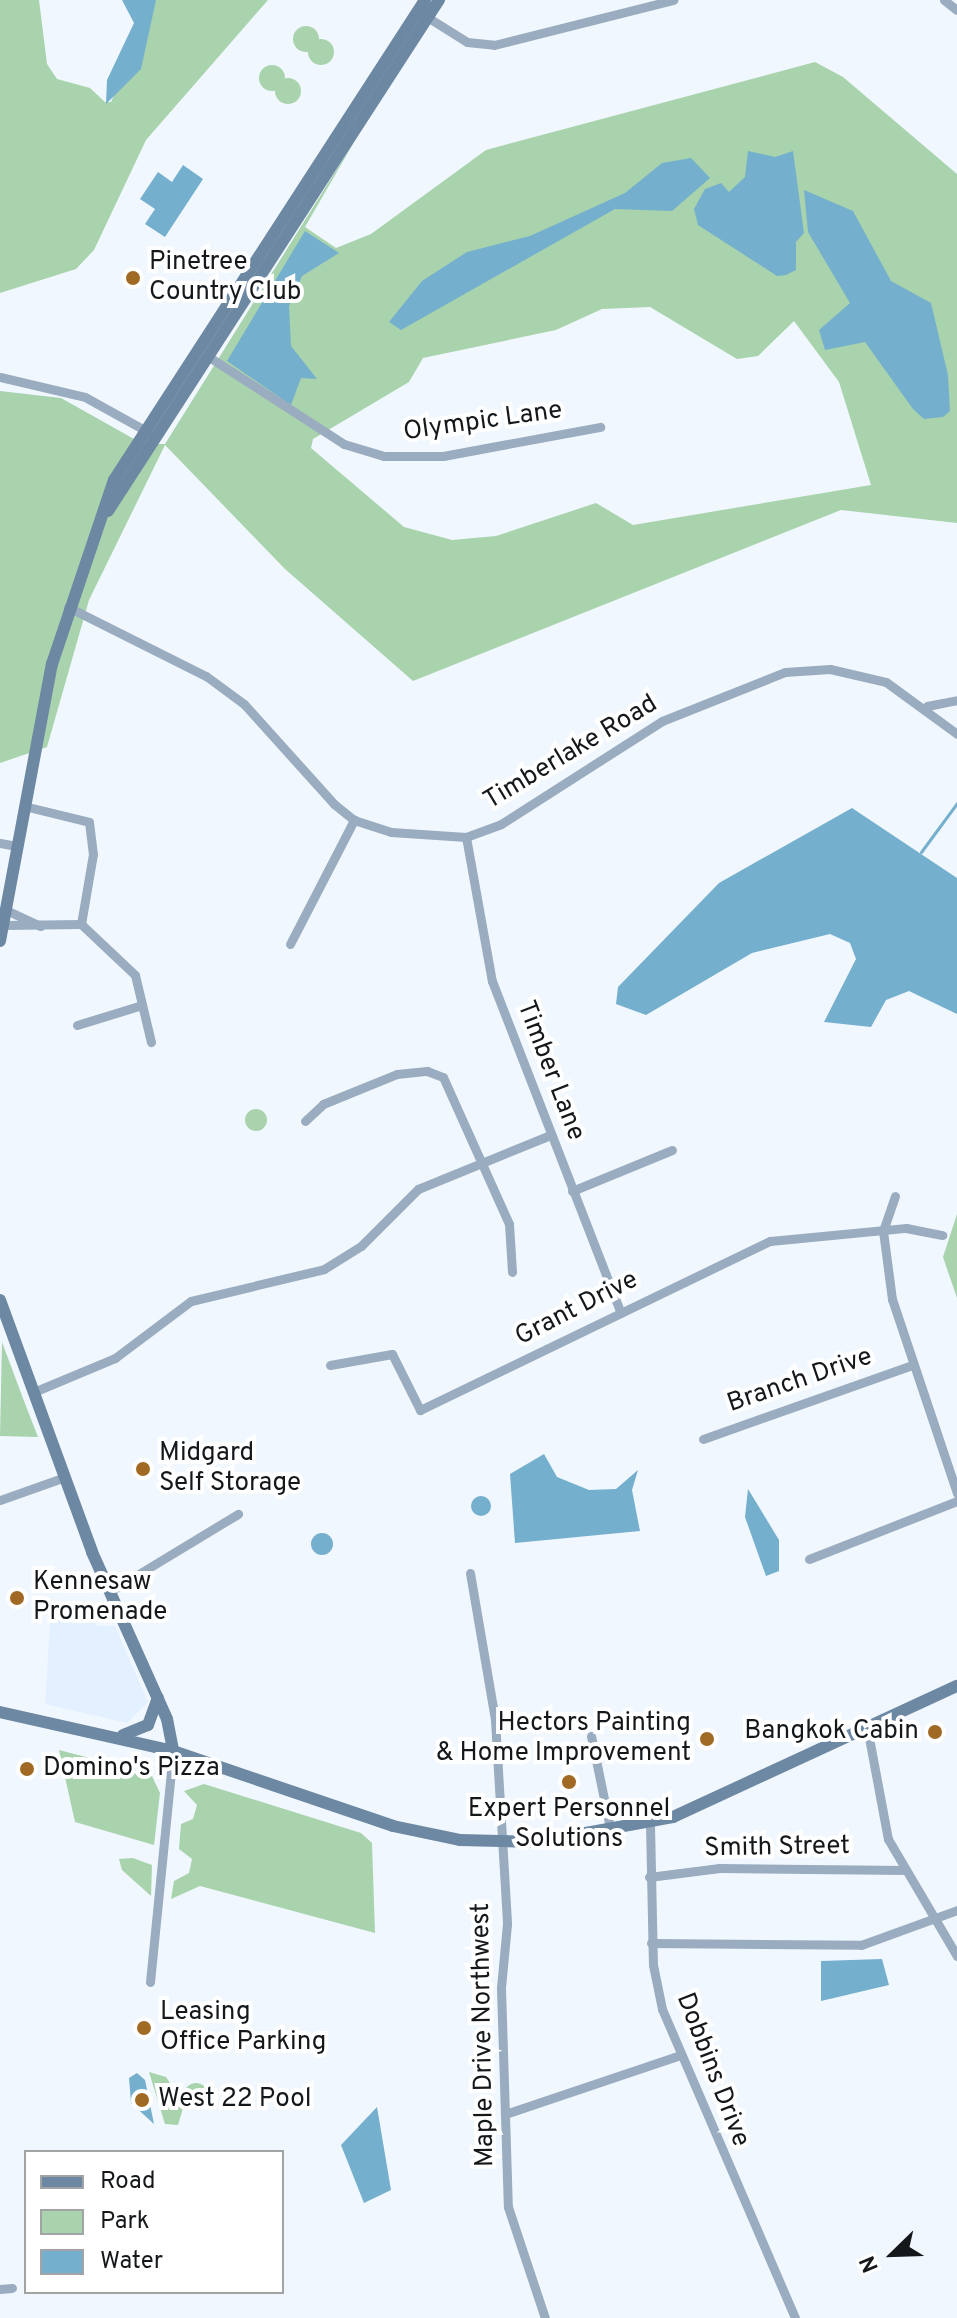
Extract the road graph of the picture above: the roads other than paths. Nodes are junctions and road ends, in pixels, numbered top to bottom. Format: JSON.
{"nodes":[{"id":1,"x":439,"y":0,"type":"edge"},
{"id":2,"x":673,"y":0,"type":"edge"},
{"id":3,"x":944,"y":0,"type":"edge"},
{"id":4,"x":423,"y":9,"type":"edge"},
{"id":5,"x":957,"y":10,"type":"edge"},
{"id":6,"x":209,"y":357,"type":"junction"},
{"id":7,"x":0,"y":377,"type":"edge"},
{"id":8,"x":600,"y":427,"type":"dead end"},
{"id":9,"x":143,"y":429,"type":"junction"},
{"id":10,"x":156,"y":437,"type":"junction"},
{"id":11,"x":100,"y":524,"type":"junction"},
{"id":12,"x":68,"y":607,"type":"junction"},
{"id":13,"x":957,"y":700,"type":"edge"},
{"id":14,"x":927,"y":706,"type":"junction"},
{"id":15,"x":956,"y":729,"type":"edge"},
{"id":16,"x":24,"y":806,"type":"junction"},
{"id":17,"x":354,"y":820,"type":"junction"},
{"id":18,"x":466,"y":837,"type":"junction"},
{"id":19,"x":0,"y":843,"type":"edge"},
{"id":20,"x":17,"y":846,"type":"junction"},
{"id":21,"x":6,"y":910,"type":"junction"},
{"id":22,"x":81,"y":924,"type":"junction"},
{"id":23,"x":3,"y":925,"type":"junction"},
{"id":24,"x":41,"y":926,"type":"junction"},
{"id":25,"x":0,"y":941,"type":"edge"},
{"id":26,"x":290,"y":944,"type":"dead end"},
{"id":27,"x":142,"y":1005,"type":"junction"},
{"id":28,"x":77,"y":1025,"type":"dead end"},
{"id":29,"x":151,"y":1042,"type":"dead end"},
{"id":30,"x":305,"y":1121,"type":"dead end"},
{"id":31,"x":550,"y":1135,"type":"junction"},
{"id":32,"x":672,"y":1150,"type":"dead end"},
{"id":33,"x":484,"y":1162,"type":"junction"},
{"id":34,"x":572,"y":1191,"type":"junction"},
{"id":35,"x":895,"y":1196,"type":"dead end"},
{"id":36,"x":883,"y":1231,"type":"junction"},
{"id":37,"x":942,"y":1235,"type":"dead end"},
{"id":38,"x":512,"y":1272,"type":"dead end"},
{"id":39,"x":0,"y":1300,"type":"edge"},
{"id":40,"x":621,"y":1313,"type":"junction"},
{"id":41,"x":330,"y":1365,"type":"dead end"},
{"id":42,"x":912,"y":1365,"type":"junction"},
{"id":43,"x":36,"y":1391,"type":"junction"},
{"id":44,"x":703,"y":1439,"type":"dead end"},
{"id":45,"x":65,"y":1477,"type":"junction"},
{"id":46,"x":957,"y":1493,"type":"edge"},
{"id":47,"x":0,"y":1500,"type":"edge"},
{"id":48,"x":957,"y":1501,"type":"edge"},
{"id":49,"x":238,"y":1514,"type":"dead end"},
{"id":50,"x":809,"y":1559,"type":"dead end"},
{"id":51,"x":470,"y":1573,"type":"dead end"},
{"id":52,"x":109,"y":1592,"type":"junction"},
{"id":53,"x":957,"y":1686,"type":"edge"},
{"id":54,"x":158,"y":1698,"type":"junction"},
{"id":55,"x":0,"y":1712,"type":"edge"},
{"id":56,"x":867,"y":1727,"type":"junction"},
{"id":57,"x":119,"y":1736,"type":"junction"},
{"id":58,"x":591,"y":1736,"type":"dead end"},
{"id":59,"x":173,"y":1751,"type":"junction"},
{"id":60,"x":650,"y":1824,"type":"junction"},
{"id":61,"x":611,"y":1833,"type":"junction"},
{"id":62,"x":498,"y":1842,"type":"junction"},
{"id":63,"x":905,"y":1870,"type":"junction"},
{"id":64,"x":649,"y":1877,"type":"junction"},
{"id":65,"x":957,"y":1910,"type":"edge"},
{"id":66,"x":935,"y":1922,"type":"junction"},
{"id":67,"x":651,"y":1943,"type":"junction"},
{"id":68,"x":957,"y":1956,"type":"edge"},
{"id":69,"x":150,"y":1982,"type":"dead end"},
{"id":70,"x":677,"y":2056,"type":"junction"},
{"id":71,"x":505,"y":2114,"type":"junction"},
{"id":72,"x":12,"y":2288,"type":"dead end"},
{"id":73,"x":0,"y":2289,"type":"edge"},
{"id":74,"x":545,"y":2318,"type":"edge"},
{"id":75,"x":795,"y":2318,"type":"edge"}],
"edges":[{"from":1,"to":4,"type":"street"},
{"from":2,"to":4,"type":"street"},
{"from":3,"to":5,"type":"street"},
{"from":4,"to":6,"type":"street"},
{"from":4,"to":9,"type":"street"},
{"from":6,"to":8,"type":"street","name":"Olympic Lane"},
{"from":6,"to":10,"type":"street"},
{"from":7,"to":9,"type":"street"},
{"from":9,"to":10,"type":"street"},
{"from":9,"to":11,"type":"street"},
{"from":10,"to":11,"type":"street"},
{"from":11,"to":12,"type":"street"},
{"from":12,"to":16,"type":"street"},
{"from":12,"to":17,"type":"street","name":"Timberlake Road"},
{"from":13,"to":14,"type":"street"},
{"from":14,"to":15,"type":"street","name":"Timberlake Road"},
{"from":14,"to":18,"type":"street","name":"Timberlake Road"},
{"from":16,"to":20,"type":"street"},
{"from":16,"to":22,"type":"street"},
{"from":17,"to":18,"type":"street","name":"Timberlake Road"},
{"from":17,"to":26,"type":"street"},
{"from":18,"to":31,"type":"street","name":"Timber Lane"},
{"from":19,"to":20,"type":"street"},
{"from":20,"to":21,"type":"street"},
{"from":21,"to":23,"type":"street"},
{"from":21,"to":24,"type":"street"},
{"from":22,"to":24,"type":"street"},
{"from":22,"to":27,"type":"street"},
{"from":23,"to":24,"type":"street"},
{"from":23,"to":25,"type":"street"},
{"from":27,"to":28,"type":"street"},
{"from":27,"to":29,"type":"street"},
{"from":30,"to":33,"type":"street"},
{"from":31,"to":33,"type":"street"},
{"from":31,"to":34,"type":"street","name":"Timber Lane"},
{"from":32,"to":34,"type":"street"},
{"from":33,"to":38,"type":"street"},
{"from":33,"to":43,"type":"street"},
{"from":34,"to":40,"type":"street","name":"Timber Lane"},
{"from":35,"to":36,"type":"street"},
{"from":36,"to":37,"type":"street","name":"Grant Drive"},
{"from":36,"to":40,"type":"street","name":"Grant Drive"},
{"from":36,"to":42,"type":"street"},
{"from":39,"to":43,"type":"street"},
{"from":40,"to":41,"type":"street","name":"Grant Drive"},
{"from":42,"to":44,"type":"street","name":"Branch Drive"},
{"from":42,"to":46,"type":"street"},
{"from":43,"to":45,"type":"street"},
{"from":45,"to":47,"type":"street"},
{"from":45,"to":52,"type":"street"},
{"from":48,"to":50,"type":"street"},
{"from":49,"to":52,"type":"street"},
{"from":51,"to":62,"type":"street","name":"Maple Drive Northwest"},
{"from":52,"to":54,"type":"street"},
{"from":53,"to":56,"type":"street"},
{"from":54,"to":57,"type":"street"},
{"from":54,"to":59,"type":"street"},
{"from":55,"to":57,"type":"street"},
{"from":56,"to":60,"type":"street"},
{"from":56,"to":63,"type":"street"},
{"from":57,"to":59,"type":"street"},
{"from":58,"to":61,"type":"street"},
{"from":59,"to":62,"type":"street"},
{"from":59,"to":69,"type":"street"},
{"from":60,"to":61,"type":"street"},
{"from":60,"to":64,"type":"street","name":"Dobbins Drive"},
{"from":61,"to":62,"type":"street"},
{"from":62,"to":71,"type":"street","name":"Maple Drive Northwest"},
{"from":63,"to":64,"type":"street","name":"Smith Street"},
{"from":63,"to":66,"type":"street"},
{"from":64,"to":67,"type":"street","name":"Dobbins Drive"},
{"from":65,"to":66,"type":"street"},
{"from":66,"to":67,"type":"street"},
{"from":66,"to":68,"type":"street"},
{"from":67,"to":70,"type":"street","name":"Dobbins Drive"},
{"from":70,"to":71,"type":"street"},
{"from":70,"to":75,"type":"street","name":"Dobbins Drive"},
{"from":71,"to":74,"type":"street","name":"Maple Drive Northwest"},
{"from":72,"to":73,"type":"street"}]}
